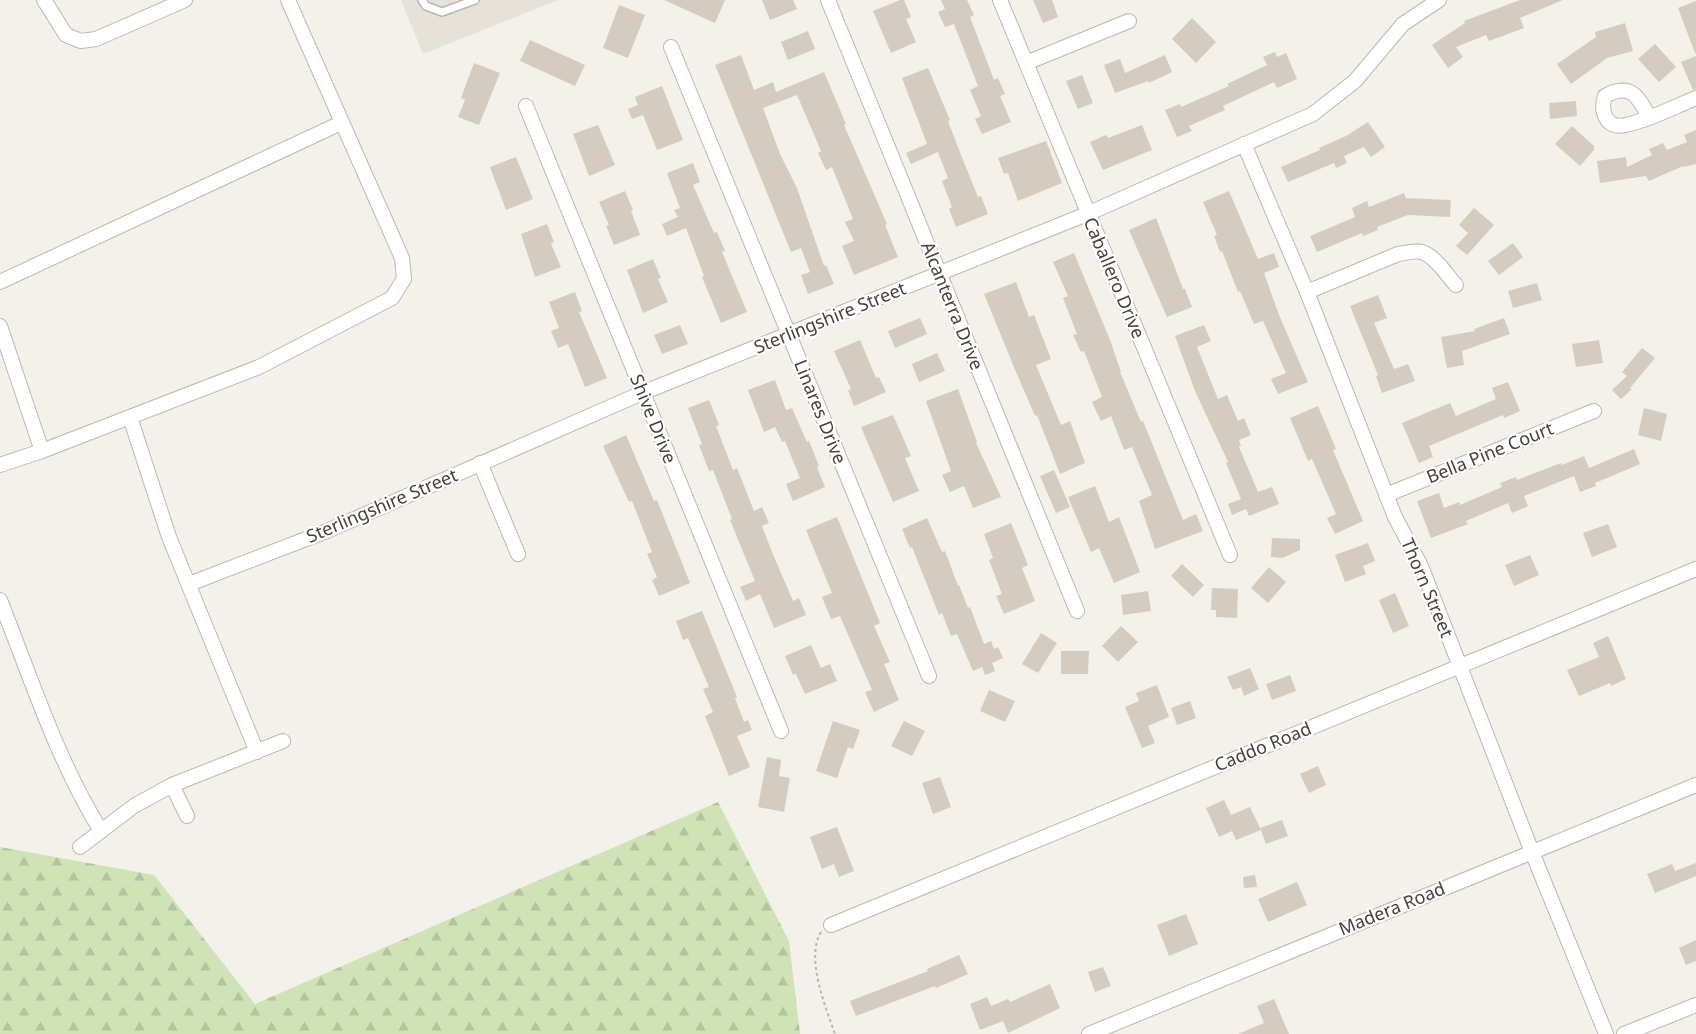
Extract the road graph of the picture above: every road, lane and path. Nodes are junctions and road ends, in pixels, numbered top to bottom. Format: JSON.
{"nodes":[{"id":1,"x":44,"y":0,"type":"edge"},
{"id":2,"x":185,"y":0,"type":"edge"},
{"id":3,"x":288,"y":0,"type":"edge"},
{"id":4,"x":422,"y":0,"type":"edge"},
{"id":5,"x":475,"y":0,"type":"edge"},
{"id":6,"x":828,"y":0,"type":"edge"},
{"id":7,"x":1000,"y":0,"type":"edge"},
{"id":8,"x":1439,"y":0,"type":"edge"},
{"id":9,"x":1128,"y":21,"type":"dead end"},
{"id":10,"x":671,"y":47,"type":"dead end"},
{"id":11,"x":1026,"y":63,"type":"junction"},
{"id":12,"x":1696,"y":98,"type":"edge"},
{"id":13,"x":526,"y":106,"type":"dead end"},
{"id":14,"x":1649,"y":117,"type":"dead end"},
{"id":15,"x":341,"y":123,"type":"junction"},
{"id":16,"x":1244,"y":144,"type":"junction"},
{"id":17,"x":1087,"y":213,"type":"junction"},
{"id":18,"x":939,"y":274,"type":"junction"},
{"id":19,"x":0,"y":282,"type":"edge"},
{"id":20,"x":1456,"y":285,"type":"dead end"},
{"id":21,"x":1307,"y":292,"type":"junction"},
{"id":22,"x":0,"y":326,"type":"edge"},
{"id":23,"x":789,"y":335,"type":"junction"},
{"id":24,"x":642,"y":393,"type":"junction"},
{"id":25,"x":1594,"y":411,"type":"dead end"},
{"id":26,"x":130,"y":417,"type":"junction"},
{"id":27,"x":42,"y":451,"type":"junction"},
{"id":28,"x":480,"y":463,"type":"junction"},
{"id":29,"x":0,"y":465,"type":"edge"},
{"id":30,"x":1386,"y":495,"type":"junction"},
{"id":31,"x":518,"y":555,"type":"dead end"},
{"id":32,"x":1230,"y":555,"type":"dead end"},
{"id":33,"x":1696,"y":569,"type":"edge"},
{"id":34,"x":189,"y":584,"type":"junction"},
{"id":35,"x":0,"y":600,"type":"edge"},
{"id":36,"x":1077,"y":611,"type":"dead end"},
{"id":37,"x":1460,"y":666,"type":"junction"},
{"id":38,"x":929,"y":676,"type":"dead end"},
{"id":39,"x":781,"y":731,"type":"dead end"},
{"id":40,"x":284,"y":741,"type":"dead end"},
{"id":41,"x":257,"y":752,"type":"junction"},
{"id":42,"x":172,"y":785,"type":"junction"},
{"id":43,"x":1696,"y":785,"type":"edge"},
{"id":44,"x":187,"y":816,"type":"dead end"},
{"id":45,"x":101,"y":831,"type":"junction"},
{"id":46,"x":80,"y":846,"type":"dead end"},
{"id":47,"x":1532,"y":852,"type":"junction"},
{"id":48,"x":831,"y":926,"type":"joint"},
{"id":49,"x":1696,"y":1005,"type":"edge"},
{"id":50,"x":835,"y":1034,"type":"edge"},
{"id":51,"x":1089,"y":1034,"type":"edge"},
{"id":52,"x":1606,"y":1034,"type":"edge"},
{"id":53,"x":1624,"y":1034,"type":"edge"}],
"edges":[{"from":1,"to":2,"type":"street"},
{"from":3,"to":15,"type":"street"},
{"from":4,"to":5,"type":"lane"},
{"from":6,"to":18,"type":"street","name":"Alcanterra Drive"},
{"from":7,"to":11,"type":"street","name":"Caballero Drive"},
{"from":8,"to":16,"type":"street","name":"Sterlingshire Street"},
{"from":9,"to":11,"type":"street"},
{"from":10,"to":23,"type":"street","name":"Linares Drive"},
{"from":11,"to":17,"type":"street","name":"Caballero Drive"},
{"from":12,"to":14,"type":"street"},
{"from":13,"to":24,"type":"street","name":"Shive Drive"},
{"from":15,"to":19,"type":"street"},
{"from":15,"to":26,"type":"street"},
{"from":16,"to":17,"type":"street","name":"Sterlingshire Street"},
{"from":16,"to":21,"type":"street","name":"Thorn Street"},
{"from":17,"to":18,"type":"street","name":"Sterlingshire Street"},
{"from":17,"to":32,"type":"street","name":"Caballero Drive"},
{"from":18,"to":23,"type":"street","name":"Sterlingshire Street"},
{"from":18,"to":36,"type":"street","name":"Alcanterra Drive"},
{"from":20,"to":21,"type":"street"},
{"from":21,"to":30,"type":"street","name":"Thorn Street"},
{"from":22,"to":27,"type":"street"},
{"from":23,"to":24,"type":"street","name":"Sterlingshire Street"},
{"from":23,"to":38,"type":"street","name":"Linares Drive"},
{"from":24,"to":28,"type":"street","name":"Sterlingshire Street"},
{"from":24,"to":39,"type":"street","name":"Shive Drive"},
{"from":25,"to":30,"type":"street","name":"Bella Pine Court"},
{"from":26,"to":27,"type":"street"},
{"from":26,"to":34,"type":"street"},
{"from":27,"to":29,"type":"street"},
{"from":28,"to":31,"type":"street"},
{"from":28,"to":34,"type":"street","name":"Sterlingshire Street"},
{"from":30,"to":37,"type":"street","name":"Thorn Street"},
{"from":33,"to":37,"type":"street","name":"Caddo Road"},
{"from":34,"to":41,"type":"street"},
{"from":35,"to":45,"type":"street"},
{"from":37,"to":47,"type":"street","name":"Thorn Street"},
{"from":37,"to":48,"type":"street","name":"Caddo Road"},
{"from":40,"to":41,"type":"street"},
{"from":41,"to":42,"type":"street"},
{"from":42,"to":44,"type":"street"},
{"from":42,"to":45,"type":"street"},
{"from":43,"to":47,"type":"street","name":"Madera Road"},
{"from":45,"to":46,"type":"street"},
{"from":47,"to":51,"type":"street","name":"Madera Road"},
{"from":47,"to":52,"type":"street","name":"Thorn Street"},
{"from":48,"to":50,"type":"path"},
{"from":49,"to":53,"type":"street"}]}
